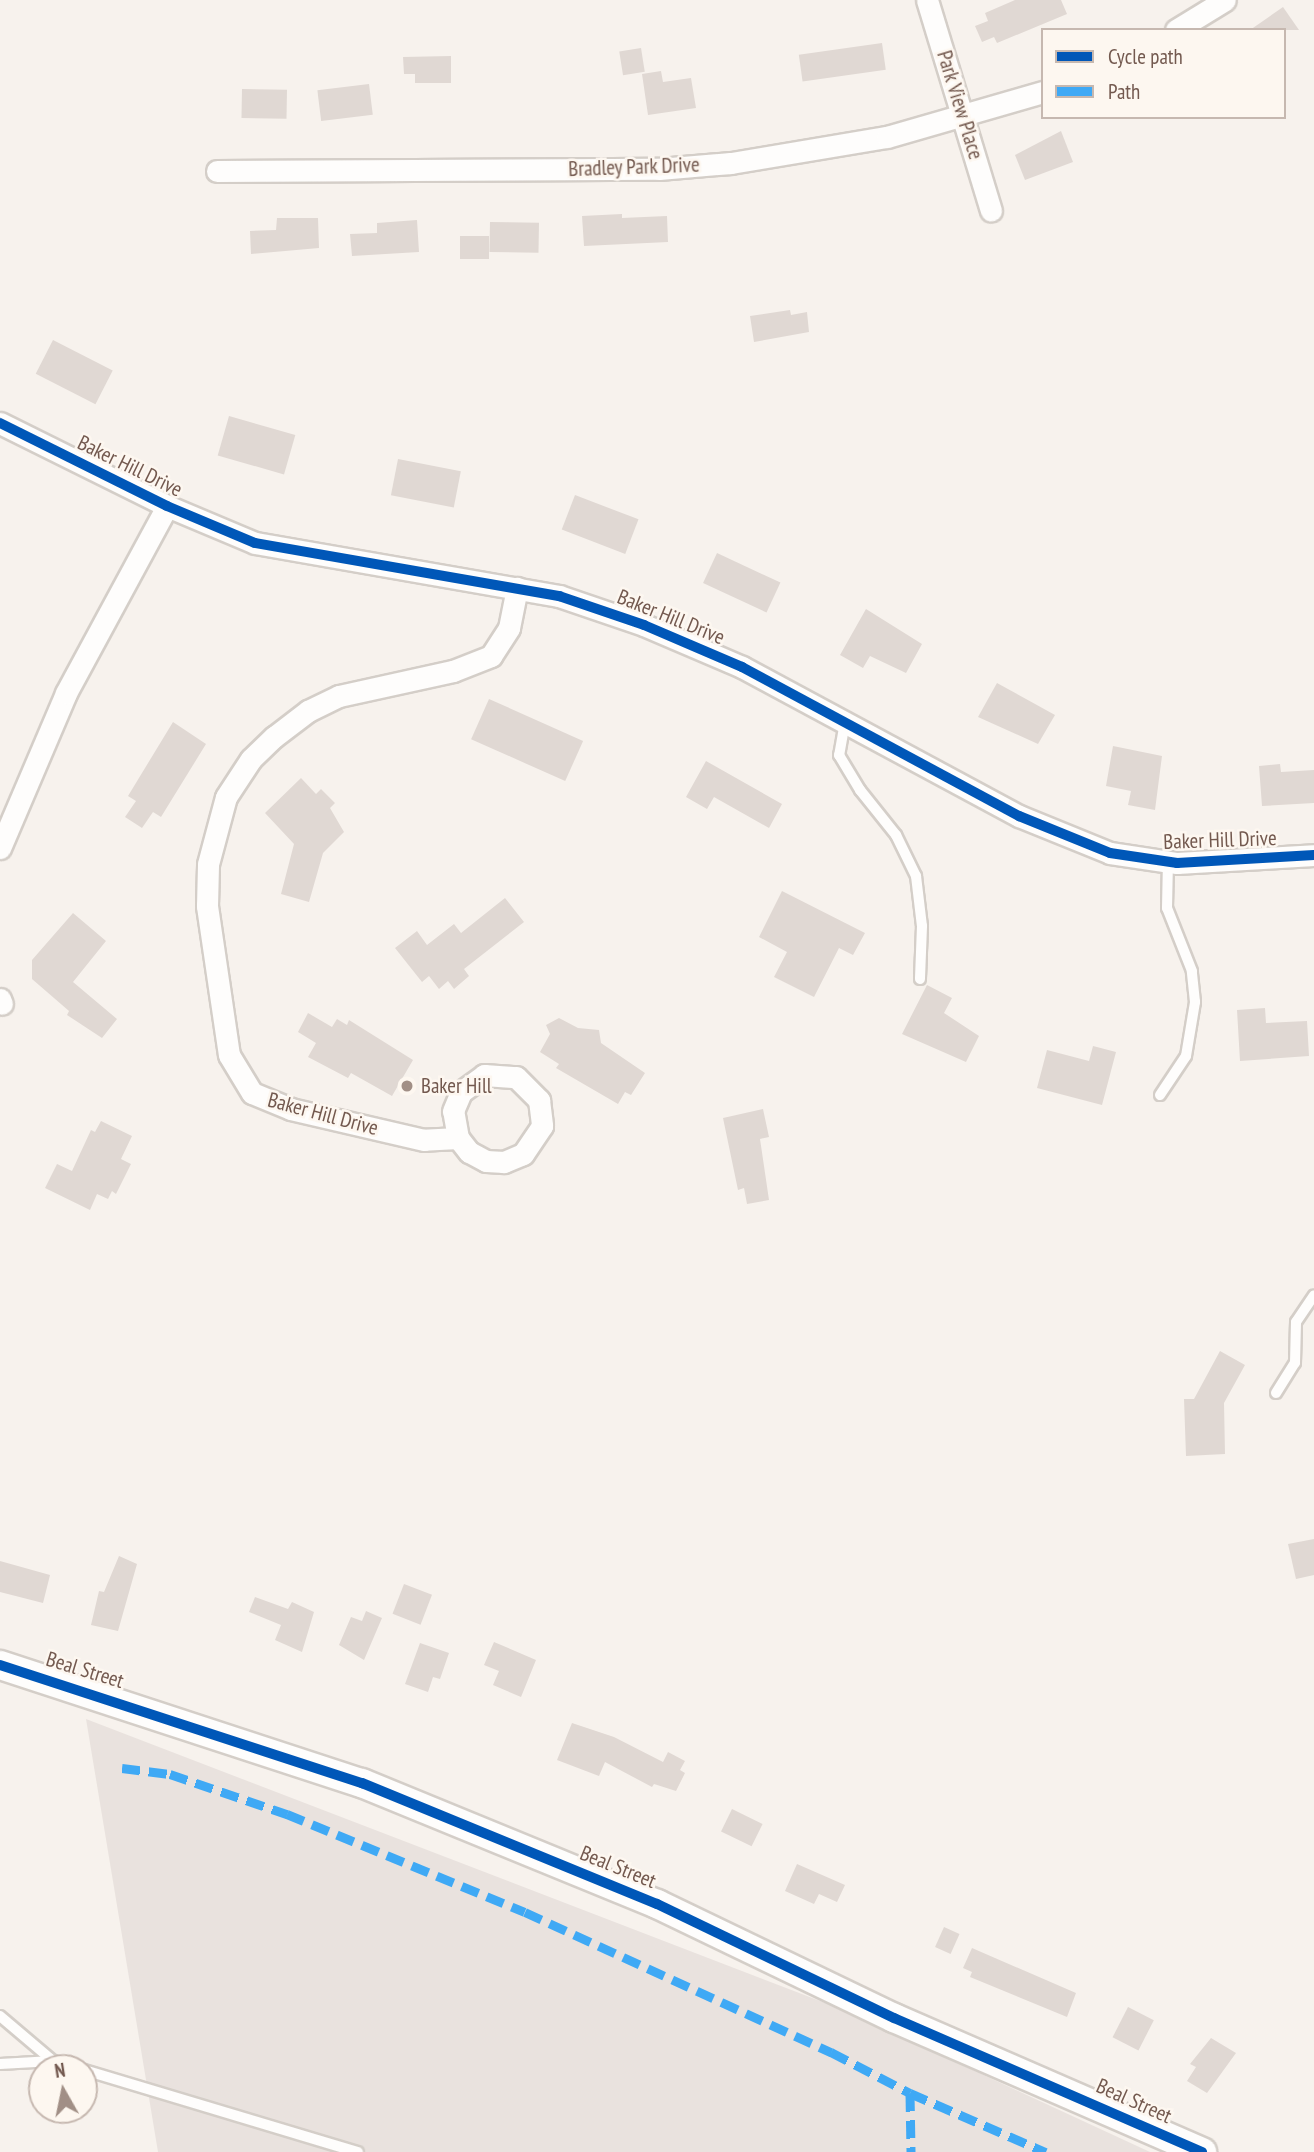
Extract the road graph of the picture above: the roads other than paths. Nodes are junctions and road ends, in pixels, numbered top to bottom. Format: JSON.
{"nodes":[{"id":1,"x":927,"y":0,"type":"edge"},
{"id":2,"x":1225,"y":0,"type":"edge"},
{"id":3,"x":1178,"y":28,"type":"edge"},
{"id":4,"x":1041,"y":93,"type":"edge"},
{"id":5,"x":965,"y":117,"type":"junction"},
{"id":6,"x":217,"y":171,"type":"dead end"},
{"id":7,"x":991,"y":210,"type":"dead end"},
{"id":8,"x":0,"y":424,"type":"edge"},
{"id":9,"x":167,"y":506,"type":"junction"},
{"id":10,"x":517,"y":588,"type":"junction"},
{"id":11,"x":845,"y":722,"type":"junction"},
{"id":12,"x":0,"y":848,"type":"edge"},
{"id":13,"x":1314,"y":855,"type":"edge"},
{"id":14,"x":1168,"y":862,"type":"junction"},
{"id":15,"x":919,"y":979,"type":"dead end"},
{"id":16,"x":1160,"y":1095,"type":"dead end"},
{"id":17,"x":458,"y":1138,"type":"junction"},
{"id":18,"x":1314,"y":1295,"type":"edge"},
{"id":19,"x":1276,"y":1393,"type":"dead end"},
{"id":20,"x":0,"y":1665,"type":"edge"},
{"id":21,"x":0,"y":2016,"type":"edge"},
{"id":22,"x":45,"y":2054,"type":"edge"},
{"id":23,"x":28,"y":2062,"type":"edge"},
{"id":24,"x":0,"y":2064,"type":"edge"},
{"id":25,"x":98,"y":2074,"type":"edge"},
{"id":26,"x":358,"y":2152,"type":"edge"},
{"id":27,"x":1202,"y":2152,"type":"edge"}],
"edges":[{"from":1,"to":5,"type":"street","name":"Park View Place"},
{"from":2,"to":3,"type":"street"},
{"from":4,"to":5,"type":"street","name":"Bradley Park Drive"},
{"from":5,"to":6,"type":"street","name":"Bradley Park Drive"},
{"from":5,"to":7,"type":"street","name":"Park View Place"},
{"from":8,"to":9,"type":"street","name":"Baker Hill Drive"},
{"from":9,"to":10,"type":"street","name":"Baker Hill Drive"},
{"from":9,"to":12,"type":"street"},
{"from":10,"to":11,"type":"street","name":"Baker Hill Drive"},
{"from":10,"to":17,"type":"street","name":"Baker Hill Drive"},
{"from":11,"to":14,"type":"street","name":"Baker Hill Drive"},
{"from":11,"to":15,"type":"lane"},
{"from":13,"to":14,"type":"street","name":"Baker Hill Drive"},
{"from":14,"to":16,"type":"lane"},
{"from":17,"to":17,"type":"street"},
{"from":18,"to":19,"type":"lane"},
{"from":20,"to":27,"type":"street","name":"Beal Street"},
{"from":21,"to":22,"type":"lane"},
{"from":23,"to":24,"type":"lane"},
{"from":25,"to":26,"type":"lane"}]}
